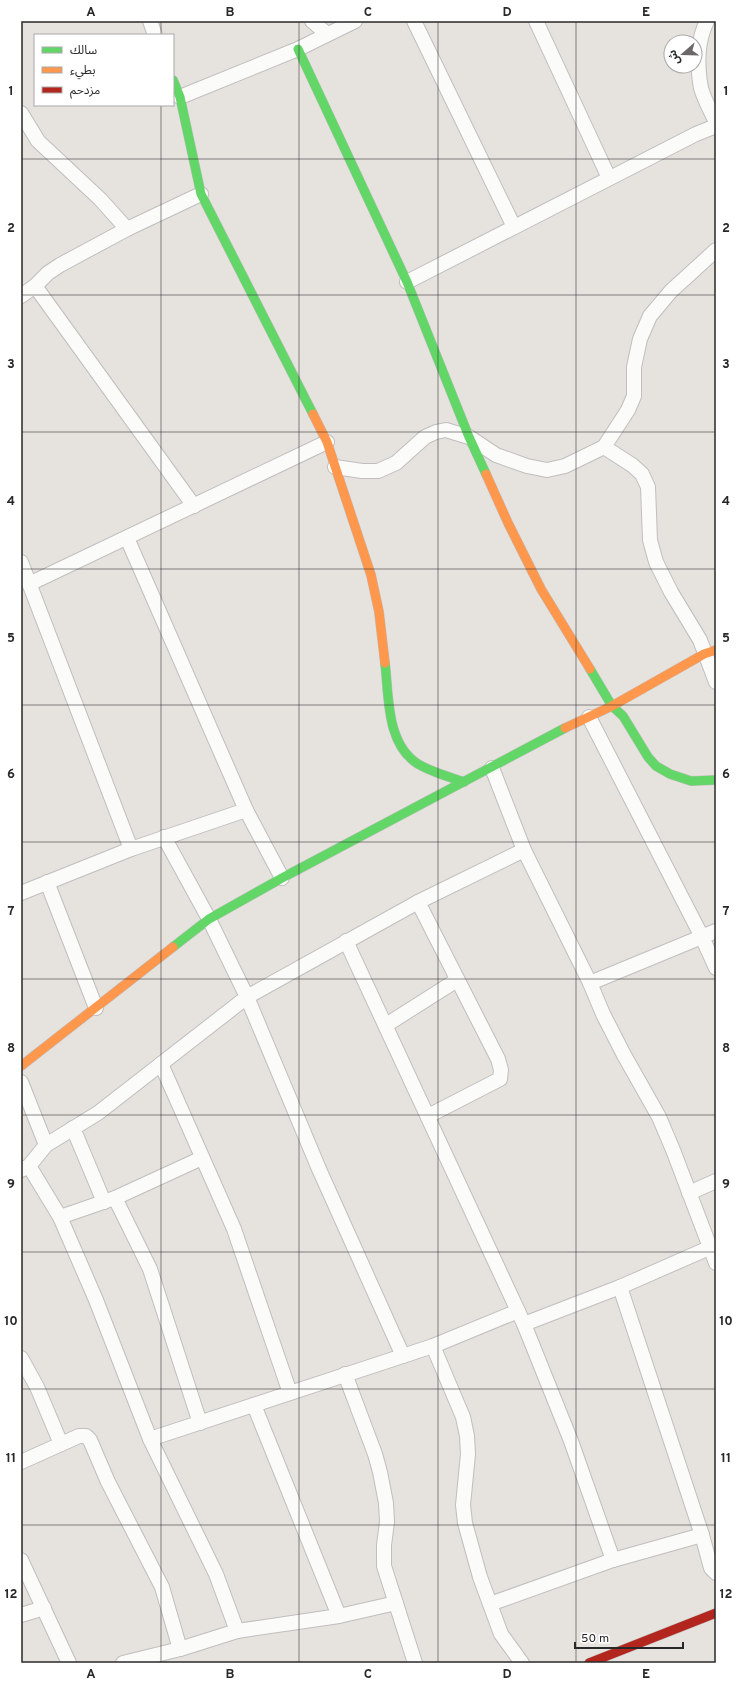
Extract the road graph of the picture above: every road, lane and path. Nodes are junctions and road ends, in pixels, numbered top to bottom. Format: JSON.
{"nodes":[{"id":1,"x":150,"y":21,"type":"edge"},
{"id":2,"x":312,"y":21,"type":"edge"},
{"id":3,"x":355,"y":21,"type":"edge"},
{"id":4,"x":414,"y":21,"type":"edge"},
{"id":5,"x":536,"y":21,"type":"edge"},
{"id":6,"x":707,"y":21,"type":"edge"},
{"id":7,"x":155,"y":34,"type":"edge"},
{"id":8,"x":328,"y":34,"type":"junction"},
{"id":9,"x":298,"y":49,"type":"junction"},
{"id":10,"x":174,"y":82,"type":"edge"},
{"id":11,"x":180,"y":97,"type":"junction"},
{"id":12,"x":21,"y":113,"type":"edge"},
{"id":13,"x":716,"y":122,"type":"edge"},
{"id":14,"x":716,"y":126,"type":"edge"},
{"id":15,"x":609,"y":178,"type":"junction"},
{"id":16,"x":201,"y":194,"type":"junction"},
{"id":17,"x":514,"y":227,"type":"junction"},
{"id":18,"x":127,"y":230,"type":"junction"},
{"id":19,"x":716,"y":250,"type":"edge"},
{"id":20,"x":407,"y":282,"type":"junction"},
{"id":21,"x":35,"y":286,"type":"junction"},
{"id":22,"x":21,"y":296,"type":"edge"},
{"id":23,"x":470,"y":437,"type":"junction"},
{"id":24,"x":327,"y":442,"type":"junction"},
{"id":25,"x":604,"y":447,"type":"junction"},
{"id":26,"x":335,"y":467,"type":"junction"},
{"id":27,"x":194,"y":506,"type":"junction"},
{"id":28,"x":127,"y":538,"type":"junction"},
{"id":29,"x":21,"y":562,"type":"edge"},
{"id":30,"x":29,"y":584,"type":"junction"},
{"id":31,"x":710,"y":652,"type":"edge"},
{"id":32,"x":716,"y":682,"type":"edge"},
{"id":33,"x":612,"y":706,"type":"junction"},
{"id":34,"x":589,"y":716,"type":"junction"},
{"id":35,"x":492,"y":768,"type":"junction"},
{"id":36,"x":716,"y":780,"type":"edge"},
{"id":37,"x":464,"y":782,"type":"junction"},
{"id":38,"x":246,"y":810,"type":"junction"},
{"id":39,"x":164,"y":837,"type":"junction"},
{"id":40,"x":131,"y":849,"type":"junction"},
{"id":41,"x":524,"y":850,"type":"junction"},
{"id":42,"x":282,"y":878,"type":"junction"},
{"id":43,"x":47,"y":882,"type":"junction"},
{"id":44,"x":21,"y":893,"type":"edge"},
{"id":45,"x":418,"y":902,"type":"junction"},
{"id":46,"x":209,"y":919,"type":"junction"},
{"id":47,"x":716,"y":931,"type":"edge"},
{"id":48,"x":702,"y":937,"type":"junction"},
{"id":49,"x":346,"y":941,"type":"junction"},
{"id":50,"x":716,"y":968,"type":"edge"},
{"id":51,"x":457,"y":980,"type":"junction"},
{"id":52,"x":590,"y":983,"type":"junction"},
{"id":53,"x":247,"y":997,"type":"junction"},
{"id":54,"x":96,"y":1008,"type":"junction"},
{"id":55,"x":386,"y":1025,"type":"junction"},
{"id":56,"x":161,"y":1064,"type":"junction"},
{"id":57,"x":21,"y":1066,"type":"edge"},
{"id":58,"x":21,"y":1082,"type":"edge"},
{"id":59,"x":428,"y":1116,"type":"junction"},
{"id":60,"x":73,"y":1128,"type":"junction"},
{"id":61,"x":46,"y":1145,"type":"junction"},
{"id":62,"x":202,"y":1158,"type":"junction"},
{"id":63,"x":25,"y":1168,"type":"edge"},
{"id":64,"x":716,"y":1181,"type":"edge"},
{"id":65,"x":689,"y":1193,"type":"junction"},
{"id":66,"x":109,"y":1200,"type":"junction"},
{"id":67,"x":60,"y":1217,"type":"junction"},
{"id":68,"x":710,"y":1248,"type":"junction"},
{"id":69,"x":716,"y":1263,"type":"edge"},
{"id":70,"x":620,"y":1287,"type":"junction"},
{"id":71,"x":518,"y":1310,"type":"junction"},
{"id":72,"x":524,"y":1324,"type":"junction"},
{"id":73,"x":433,"y":1346,"type":"junction"},
{"id":74,"x":403,"y":1356,"type":"junction"},
{"id":75,"x":21,"y":1358,"type":"edge"},
{"id":76,"x":345,"y":1374,"type":"junction"},
{"id":77,"x":290,"y":1393,"type":"junction"},
{"id":78,"x":254,"y":1405,"type":"junction"},
{"id":79,"x":200,"y":1423,"type":"junction"},
{"id":80,"x":150,"y":1439,"type":"junction"},
{"id":81,"x":61,"y":1444,"type":"junction"},
{"id":82,"x":21,"y":1462,"type":"edge"},
{"id":83,"x":702,"y":1535,"type":"junction"},
{"id":84,"x":21,"y":1560,"type":"edge"},
{"id":85,"x":613,"y":1560,"type":"junction"},
{"id":86,"x":716,"y":1573,"type":"edge"},
{"id":87,"x":396,"y":1603,"type":"junction"},
{"id":88,"x":490,"y":1604,"type":"junction"},
{"id":89,"x":44,"y":1608,"type":"junction"},
{"id":90,"x":716,"y":1613,"type":"edge"},
{"id":91,"x":21,"y":1616,"type":"edge"},
{"id":92,"x":339,"y":1616,"type":"junction"},
{"id":93,"x":237,"y":1631,"type":"junction"},
{"id":94,"x":180,"y":1649,"type":"junction"},
{"id":95,"x":69,"y":1663,"type":"edge"},
{"id":96,"x":123,"y":1663,"type":"edge"},
{"id":97,"x":415,"y":1663,"type":"edge"},
{"id":98,"x":522,"y":1663,"type":"edge"},
{"id":99,"x":589,"y":1663,"type":"edge"}],
"edges":[{"from":1,"to":7,"type":"street"},
{"from":2,"to":8,"type":"street"},
{"from":3,"to":8,"type":"street"},
{"from":4,"to":17,"type":"street"},
{"from":5,"to":15,"type":"street"},
{"from":6,"to":13,"type":"street"},
{"from":8,"to":9,"type":"street"},
{"from":9,"to":11,"type":"street"},
{"from":9,"to":20,"type":"main road"},
{"from":10,"to":11,"type":"main road"},
{"from":11,"to":16,"type":"main road"},
{"from":12,"to":18,"type":"street"},
{"from":14,"to":15,"type":"street"},
{"from":15,"to":17,"type":"street"},
{"from":16,"to":18,"type":"street"},
{"from":16,"to":24,"type":"main road"},
{"from":17,"to":20,"type":"street"},
{"from":18,"to":21,"type":"street"},
{"from":19,"to":25,"type":"street"},
{"from":20,"to":23,"type":"main road"},
{"from":21,"to":22,"type":"street"},
{"from":21,"to":27,"type":"street"},
{"from":23,"to":25,"type":"street"},
{"from":23,"to":26,"type":"street"},
{"from":23,"to":33,"type":"main road"},
{"from":24,"to":26,"type":"main road"},
{"from":24,"to":27,"type":"street"},
{"from":25,"to":31,"type":"street"},
{"from":26,"to":37,"type":"main road"},
{"from":27,"to":28,"type":"street"},
{"from":28,"to":30,"type":"street"},
{"from":28,"to":38,"type":"street"},
{"from":29,"to":30,"type":"street"},
{"from":30,"to":40,"type":"street"},
{"from":31,"to":32,"type":"street"},
{"from":31,"to":33,"type":"main road"},
{"from":33,"to":34,"type":"main road"},
{"from":33,"to":36,"type":"main road"},
{"from":34,"to":35,"type":"main road"},
{"from":34,"to":48,"type":"street"},
{"from":35,"to":37,"type":"main road"},
{"from":35,"to":41,"type":"street"},
{"from":37,"to":42,"type":"main road"},
{"from":38,"to":39,"type":"street"},
{"from":38,"to":42,"type":"street"},
{"from":39,"to":40,"type":"street"},
{"from":39,"to":46,"type":"street"},
{"from":40,"to":43,"type":"street"},
{"from":41,"to":45,"type":"street"},
{"from":41,"to":52,"type":"street"},
{"from":42,"to":46,"type":"main road"},
{"from":43,"to":44,"type":"street"},
{"from":43,"to":54,"type":"street"},
{"from":45,"to":49,"type":"street"},
{"from":45,"to":51,"type":"street"},
{"from":46,"to":53,"type":"street"},
{"from":46,"to":54,"type":"main road"},
{"from":47,"to":48,"type":"street"},
{"from":48,"to":50,"type":"street"},
{"from":48,"to":52,"type":"street"},
{"from":49,"to":53,"type":"street"},
{"from":49,"to":55,"type":"street"},
{"from":51,"to":55,"type":"street"},
{"from":51,"to":59,"type":"street"},
{"from":52,"to":65,"type":"street"},
{"from":53,"to":56,"type":"street"},
{"from":53,"to":74,"type":"street"},
{"from":54,"to":57,"type":"main road"},
{"from":55,"to":59,"type":"street"},
{"from":56,"to":60,"type":"street"},
{"from":56,"to":62,"type":"street"},
{"from":58,"to":61,"type":"street"},
{"from":59,"to":71,"type":"street"},
{"from":60,"to":61,"type":"street"},
{"from":60,"to":66,"type":"street"},
{"from":61,"to":63,"type":"street"},
{"from":62,"to":66,"type":"street"},
{"from":62,"to":77,"type":"street"},
{"from":63,"to":67,"type":"street"},
{"from":64,"to":65,"type":"street"},
{"from":65,"to":68,"type":"street"},
{"from":66,"to":67,"type":"street"},
{"from":66,"to":79,"type":"street"},
{"from":67,"to":80,"type":"street"},
{"from":68,"to":69,"type":"street"},
{"from":68,"to":70,"type":"street"},
{"from":70,"to":72,"type":"street"},
{"from":70,"to":83,"type":"street"},
{"from":71,"to":72,"type":"street"},
{"from":71,"to":73,"type":"street"},
{"from":72,"to":85,"type":"street"},
{"from":73,"to":74,"type":"street"},
{"from":73,"to":88,"type":"street"},
{"from":74,"to":76,"type":"street"},
{"from":75,"to":81,"type":"street"},
{"from":76,"to":77,"type":"street"},
{"from":76,"to":87,"type":"street"},
{"from":77,"to":78,"type":"street"},
{"from":78,"to":79,"type":"street"},
{"from":78,"to":92,"type":"street"},
{"from":79,"to":80,"type":"street"},
{"from":80,"to":93,"type":"street"},
{"from":81,"to":82,"type":"street"},
{"from":81,"to":94,"type":"street"},
{"from":83,"to":85,"type":"street"},
{"from":83,"to":86,"type":"street"},
{"from":84,"to":89,"type":"street"},
{"from":85,"to":88,"type":"street"},
{"from":87,"to":92,"type":"street"},
{"from":87,"to":97,"type":"street"},
{"from":88,"to":98,"type":"street"},
{"from":89,"to":91,"type":"street"},
{"from":89,"to":95,"type":"street"},
{"from":90,"to":99,"type":"main road"},
{"from":92,"to":93,"type":"street"},
{"from":93,"to":94,"type":"street"},
{"from":94,"to":96,"type":"street"}]}
